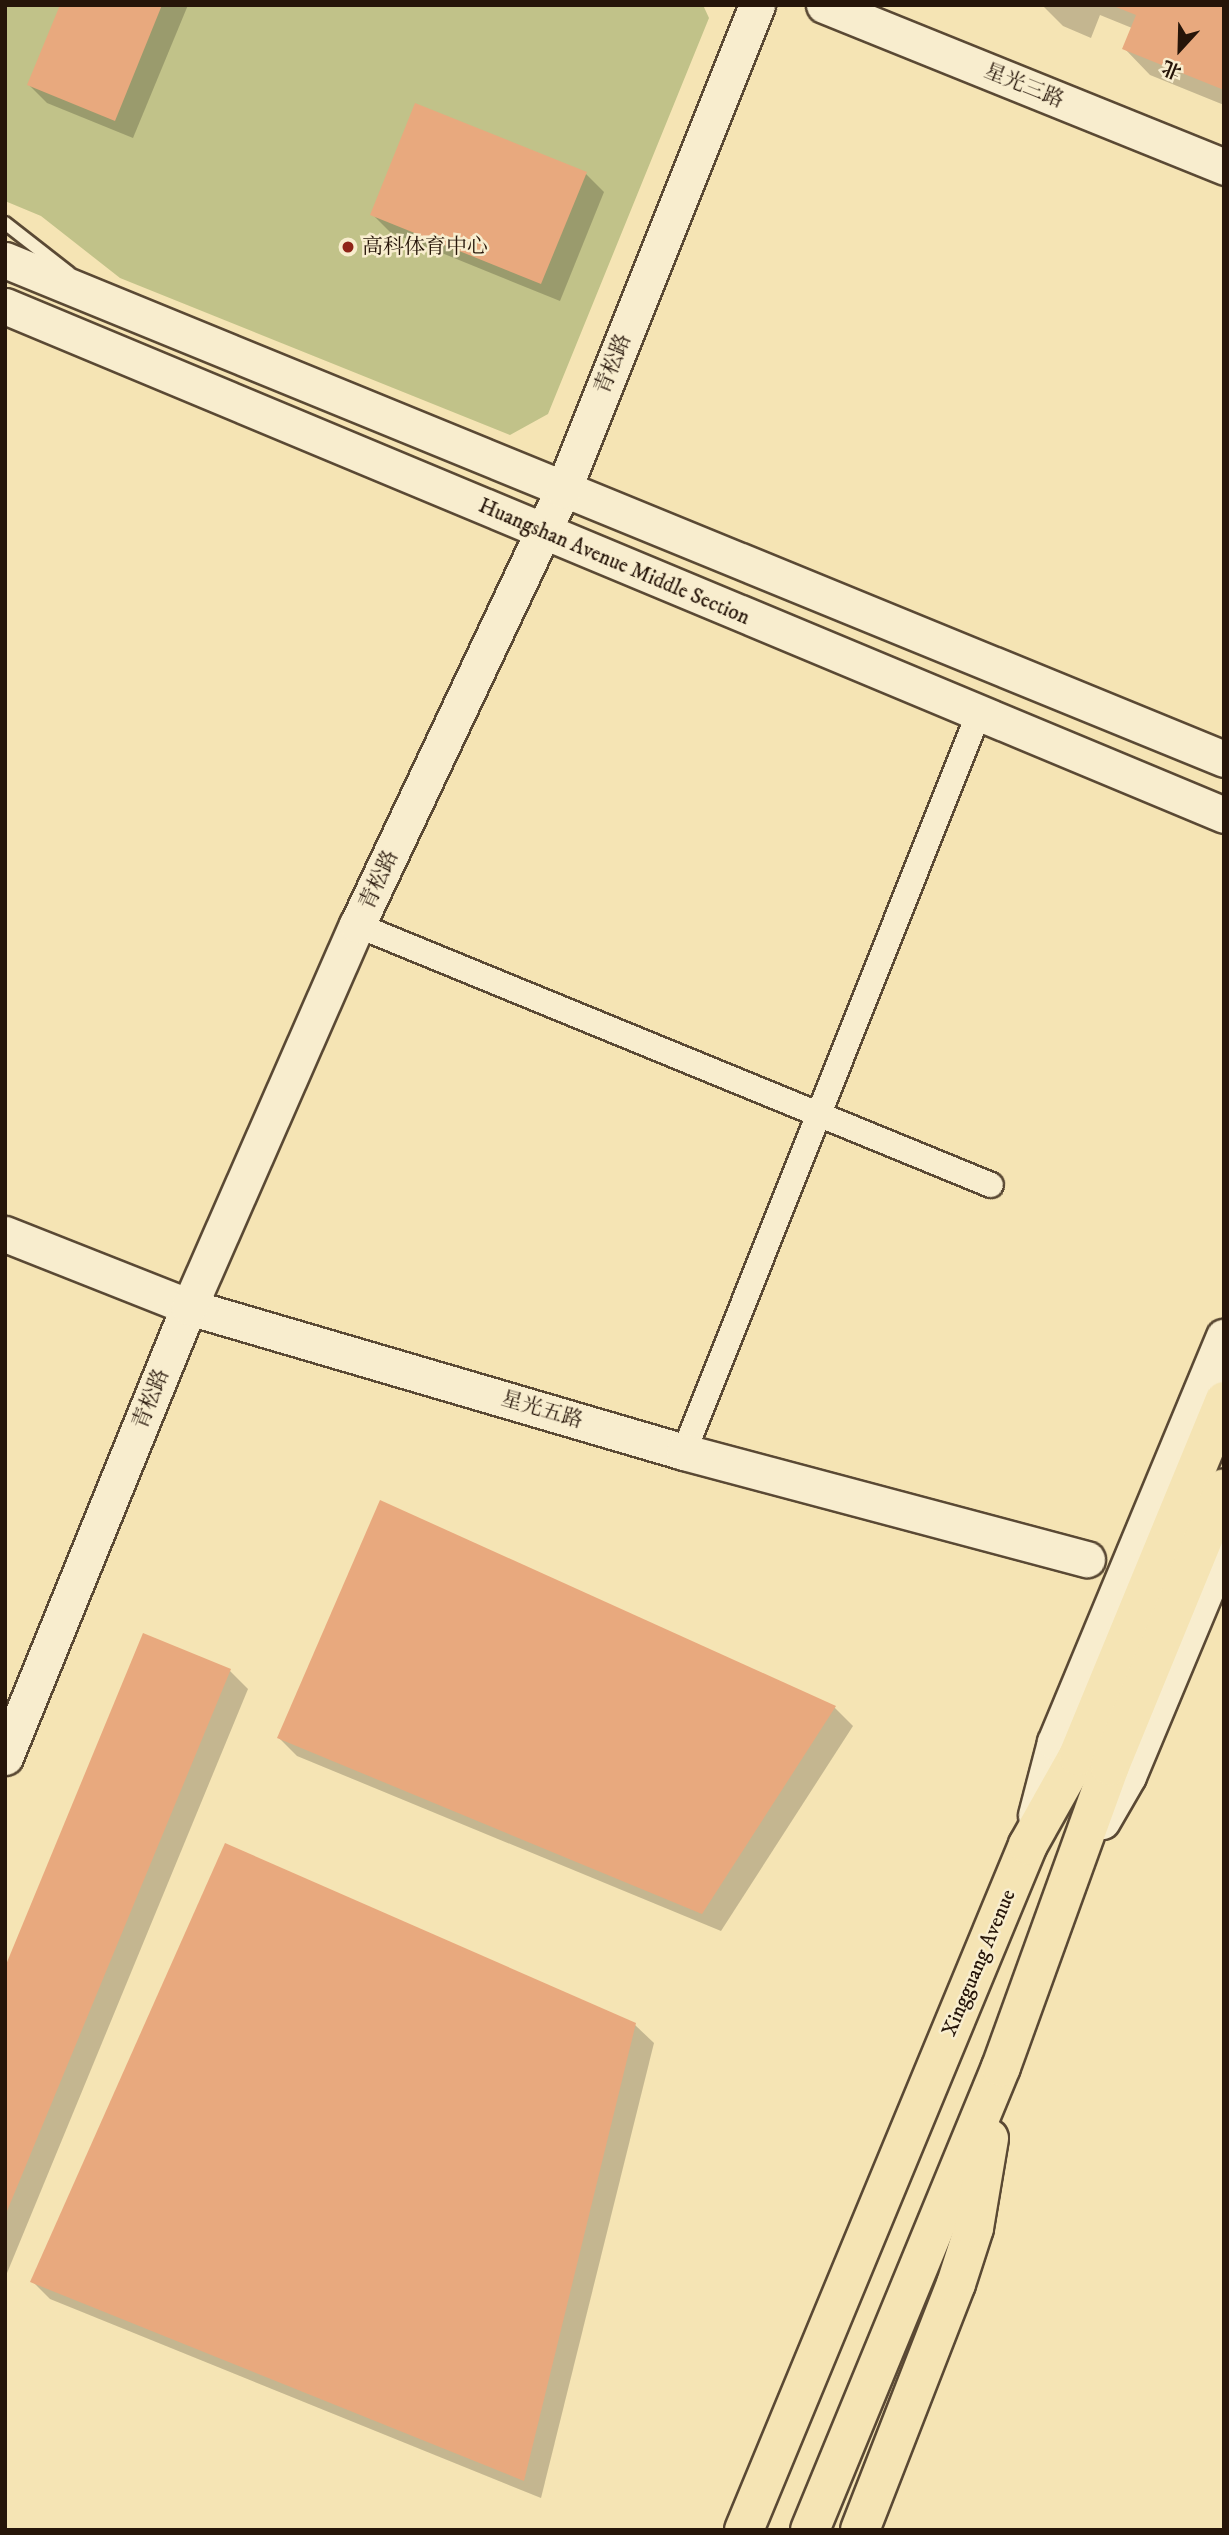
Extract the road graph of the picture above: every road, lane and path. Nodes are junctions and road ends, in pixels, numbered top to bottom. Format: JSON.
{"nodes":[{"id":1,"x":757,"y":5,"type":"edge"},
{"id":2,"x":824,"y":5,"type":"edge"},
{"id":3,"x":1224,"y":167,"type":"edge"},
{"id":4,"x":5,"y":223,"type":"edge"},
{"id":5,"x":5,"y":260,"type":"edge"},
{"id":6,"x":98,"y":298,"type":"junction"},
{"id":7,"x":5,"y":306,"type":"edge"},
{"id":8,"x":563,"y":490,"type":"junction"},
{"id":9,"x":544,"y":532,"type":"junction"},
{"id":10,"x":978,"y":715,"type":"junction"},
{"id":11,"x":1224,"y":759,"type":"edge"},
{"id":12,"x":1224,"y":816,"type":"edge"},
{"id":13,"x":357,"y":925,"type":"junction"},
{"id":14,"x":817,"y":1112,"type":"junction"},
{"id":15,"x":991,"y":1185,"type":"dead end"},
{"id":16,"x":5,"y":1234,"type":"edge"},
{"id":17,"x":189,"y":1307,"type":"junction"},
{"id":18,"x":1224,"y":1337,"type":"edge"},
{"id":19,"x":1224,"y":1401,"type":"edge"},
{"id":20,"x":684,"y":1452,"type":"junction"},
{"id":21,"x":1224,"y":1488,"type":"edge"},
{"id":22,"x":1144,"y":1529,"type":"junction"},
{"id":23,"x":1224,"y":1548,"type":"edge"},
{"id":24,"x":1087,"y":1559,"type":"junction"},
{"id":25,"x":1224,"y":1608,"type":"edge"},
{"id":26,"x":1108,"y":1614,"type":"junction"},
{"id":27,"x":1192,"y":1622,"type":"junction"},
{"id":28,"x":5,"y":1757,"type":"edge"},
{"id":29,"x":1094,"y":1761,"type":"junction"},
{"id":30,"x":1028,"y":1845,"type":"junction"},
{"id":31,"x":1071,"y":1876,"type":"junction"},
{"id":32,"x":1001,"y":2067,"type":"junction"},
{"id":33,"x":929,"y":2245,"type":"junction"},
{"id":34,"x":744,"y":2530,"type":"edge"},
{"id":35,"x":810,"y":2530,"type":"edge"},
{"id":36,"x":837,"y":2530,"type":"edge"},
{"id":37,"x":860,"y":2530,"type":"edge"}],
"edges":[{"from":1,"to":8,"type":"street","name":"青松路"},
{"from":2,"to":3,"type":"street","name":"星光三路"},
{"from":4,"to":6,"type":"lane"},
{"from":5,"to":6,"type":"street"},
{"from":6,"to":8,"type":"street"},
{"from":7,"to":9,"type":"street","name":"Huangshan Avenue Middle Section"},
{"from":8,"to":9,"type":"street","name":"青松路"},
{"from":8,"to":11,"type":"street"},
{"from":9,"to":10,"type":"street","name":"Huangshan Avenue Middle Section"},
{"from":9,"to":13,"type":"street","name":"青松路"},
{"from":10,"to":12,"type":"street","name":"Huangshan Avenue Middle Section"},
{"from":10,"to":14,"type":"street"},
{"from":13,"to":14,"type":"street"},
{"from":13,"to":17,"type":"street","name":"青松路"},
{"from":14,"to":15,"type":"street"},
{"from":14,"to":20,"type":"street"},
{"from":16,"to":17,"type":"street","name":"星光五路"},
{"from":17,"to":20,"type":"street","name":"星光五路"},
{"from":17,"to":28,"type":"street","name":"青松路"},
{"from":18,"to":22,"type":"street"},
{"from":19,"to":29,"type":"main road","name":"Xingguang Avenue"},
{"from":20,"to":24,"type":"street","name":"星光五路"},
{"from":21,"to":29,"type":"main road","name":"Xingguang Avenue"},
{"from":22,"to":24,"type":"street"},
{"from":22,"to":26,"type":"street"},
{"from":23,"to":27,"type":"street"},
{"from":24,"to":26,"type":"street"},
{"from":25,"to":27,"type":"street"},
{"from":26,"to":30,"type":"street"},
{"from":27,"to":31,"type":"street"},
{"from":29,"to":30,"type":"main road","name":"Xingguang Avenue"},
{"from":29,"to":31,"type":"main road","name":"Xingguang Avenue"},
{"from":30,"to":34,"type":"main road","name":"Xingguang Avenue"},
{"from":31,"to":32,"type":"main road","name":"Xingguang Avenue"},
{"from":32,"to":33,"type":"main road","name":"Xingguang Avenue"},
{"from":32,"to":37,"type":"main road"},
{"from":33,"to":35,"type":"main road","name":"Xingguang Avenue"},
{"from":33,"to":36,"type":"main road"}]}
